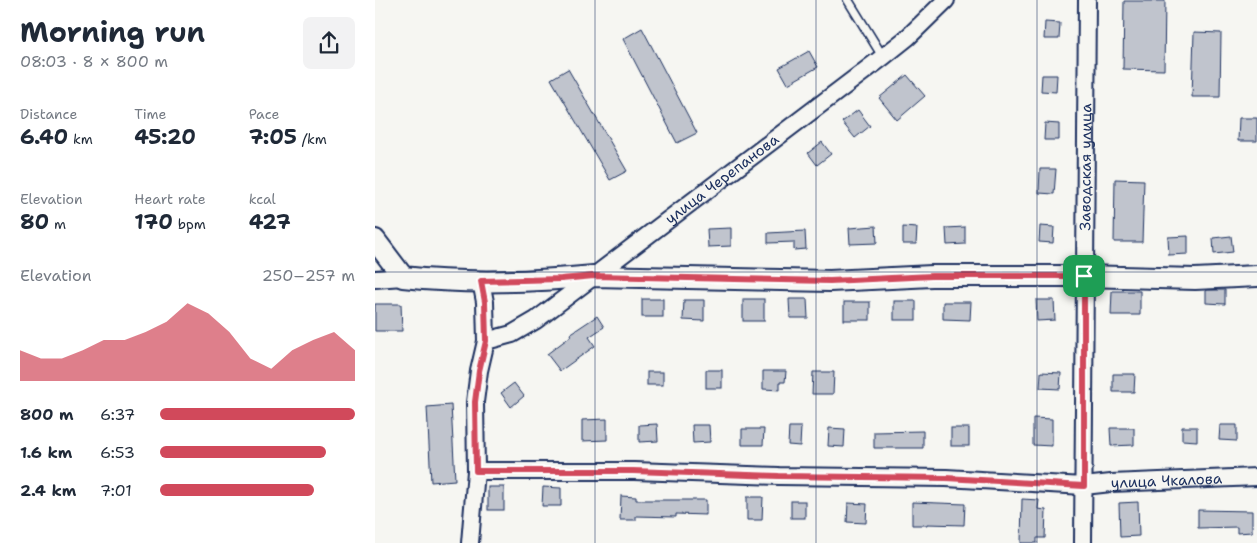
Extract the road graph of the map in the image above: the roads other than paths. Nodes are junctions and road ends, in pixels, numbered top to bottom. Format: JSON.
{"nodes":[{"id":1,"x":848,"y":0,"type":"edge"},
{"id":2,"x":946,"y":0,"type":"edge"},
{"id":3,"x":1087,"y":0,"type":"edge"},
{"id":4,"x":883,"y":57,"type":"junction"},
{"id":5,"x":375,"y":240,"type":"edge"},
{"id":6,"x":594,"y":276,"type":"junction"},
{"id":7,"x":1084,"y":276,"type":"junction"},
{"id":8,"x":1257,"y":276,"type":"edge"},
{"id":9,"x":403,"y":277,"type":"junction"},
{"id":10,"x":375,"y":279,"type":"edge"},
{"id":11,"x":481,"y":281,"type":"junction"},
{"id":12,"x":486,"y":341,"type":"junction"},
{"id":13,"x":476,"y":471,"type":"junction"},
{"id":14,"x":1257,"y":477,"type":"edge"},
{"id":15,"x":1084,"y":486,"type":"junction"},
{"id":16,"x":470,"y":543,"type":"edge"},
{"id":17,"x":1083,"y":543,"type":"edge"}],
"edges":[{"from":1,"to":4,"type":"lane"},
{"from":2,"to":4,"type":"street","name":"улица Черепанова"},
{"from":3,"to":7,"type":"street","name":"Заводская улица"},
{"from":4,"to":6,"type":"street","name":"улица Черепанова"},
{"from":5,"to":9,"type":"street"},
{"from":6,"to":7,"type":"street"},
{"from":6,"to":11,"type":"street"},
{"from":6,"to":12,"type":"street","name":"улица Черепанова"},
{"from":7,"to":8,"type":"street"},
{"from":7,"to":15,"type":"street","name":"Заводская улица"},
{"from":9,"to":10,"type":"street"},
{"from":9,"to":11,"type":"street"},
{"from":11,"to":12,"type":"street"},
{"from":12,"to":13,"type":"street"},
{"from":13,"to":15,"type":"street","name":"улица Чкалова"},
{"from":13,"to":16,"type":"street"},
{"from":14,"to":15,"type":"street","name":"улица Чкалова"},
{"from":15,"to":17,"type":"street","name":"Заводская улица"}]}
